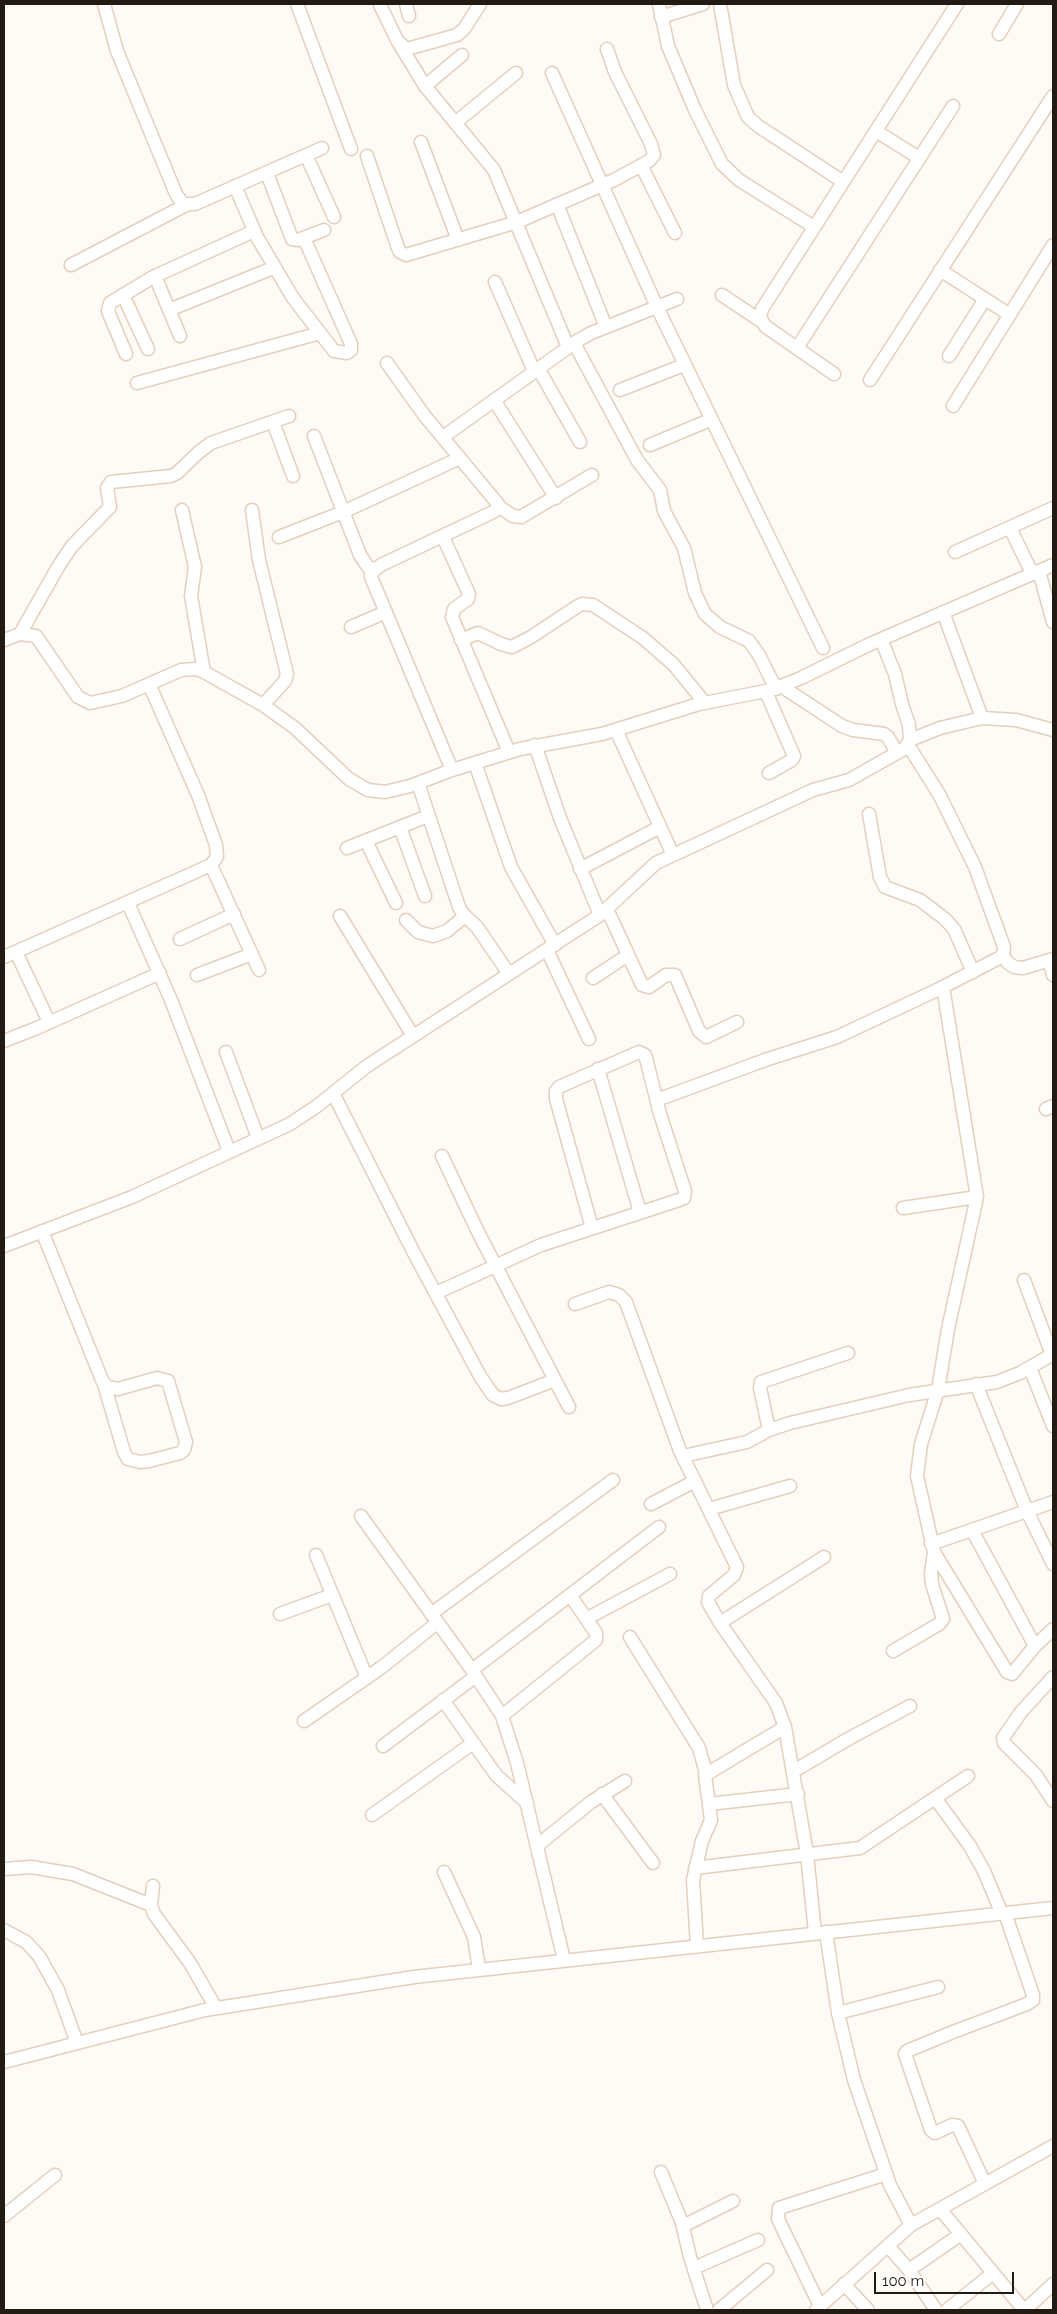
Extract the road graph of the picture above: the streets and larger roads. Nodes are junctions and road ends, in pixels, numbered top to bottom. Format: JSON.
{"nodes":[{"id":1,"x":104,"y":4,"type":"edge"},
{"id":2,"x":297,"y":4,"type":"edge"},
{"id":3,"x":480,"y":4,"type":"edge"},
{"id":4,"x":659,"y":4,"type":"edge"},
{"id":5,"x":703,"y":4,"type":"edge"},
{"id":6,"x":720,"y":4,"type":"edge"},
{"id":7,"x":957,"y":4,"type":"edge"},
{"id":8,"x":1017,"y":4,"type":"edge"},
{"id":9,"x":380,"y":5,"type":"edge"},
{"id":10,"x":661,"y":17,"type":"junction"},
{"id":11,"x":999,"y":34,"type":"dead end"},
{"id":12,"x":400,"y":46,"type":"junction"},
{"id":13,"x":607,"y":49,"type":"dead end"},
{"id":14,"x":462,"y":55,"type":"dead end"},
{"id":15,"x":516,"y":73,"type":"dead end"},
{"id":16,"x":552,"y":73,"type":"dead end"},
{"id":17,"x":425,"y":86,"type":"junction"},
{"id":18,"x":1053,"y":96,"type":"edge"},
{"id":19,"x":952,"y":106,"type":"dead end"},
{"id":20,"x":1042,"y":113,"type":"junction"},
{"id":21,"x":1053,"y":120,"type":"edge"},
{"id":22,"x":455,"y":123,"type":"junction"},
{"id":23,"x":876,"y":130,"type":"junction"},
{"id":24,"x":421,"y":142,"type":"dead end"},
{"id":25,"x":322,"y":148,"type":"dead end"},
{"id":26,"x":352,"y":149,"type":"dead end"},
{"id":27,"x":306,"y":155,"type":"junction"},
{"id":28,"x":368,"y":156,"type":"dead end"},
{"id":29,"x":918,"y":158,"type":"junction"},
{"id":30,"x":641,"y":165,"type":"junction"},
{"id":31,"x":267,"y":173,"type":"junction"},
{"id":32,"x":842,"y":181,"type":"junction"},
{"id":33,"x":602,"y":185,"type":"junction"},
{"id":34,"x":236,"y":186,"type":"junction"},
{"id":35,"x":557,"y":204,"type":"junction"},
{"id":36,"x":186,"y":206,"type":"junction"},
{"id":37,"x":334,"y":217,"type":"dead end"},
{"id":38,"x":517,"y":222,"type":"junction"},
{"id":39,"x":814,"y":227,"type":"junction"},
{"id":40,"x":324,"y":230,"type":"dead end"},
{"id":41,"x":254,"y":231,"type":"junction"},
{"id":42,"x":675,"y":233,"type":"dead end"},
{"id":43,"x":304,"y":238,"type":"junction"},
{"id":44,"x":458,"y":240,"type":"junction"},
{"id":45,"x":1053,"y":245,"type":"edge"},
{"id":46,"x":71,"y":265,"type":"dead end"},
{"id":47,"x":274,"y":268,"type":"junction"},
{"id":48,"x":940,"y":270,"type":"junction"},
{"id":49,"x":155,"y":276,"type":"junction"},
{"id":50,"x":495,"y":282,"type":"dead end"},
{"id":51,"x":123,"y":295,"type":"junction"},
{"id":52,"x":722,"y":295,"type":"dead end"},
{"id":53,"x":677,"y":299,"type":"dead end"},
{"id":54,"x":985,"y":299,"type":"junction"},
{"id":55,"x":657,"y":307,"type":"junction"},
{"id":56,"x":170,"y":310,"type":"junction"},
{"id":57,"x":1010,"y":315,"type":"junction"},
{"id":58,"x":761,"y":322,"type":"junction"},
{"id":59,"x":606,"y":327,"type":"junction"},
{"id":60,"x":320,"y":333,"type":"junction"},
{"id":61,"x":180,"y":336,"type":"dead end"},
{"id":62,"x":571,"y":345,"type":"junction"},
{"id":63,"x":797,"y":348,"type":"junction"},
{"id":64,"x":148,"y":349,"type":"dead end"},
{"id":65,"x":126,"y":354,"type":"dead end"},
{"id":66,"x":949,"y":356,"type":"dead end"},
{"id":67,"x":387,"y":363,"type":"dead end"},
{"id":68,"x":684,"y":364,"type":"junction"},
{"id":69,"x":536,"y":369,"type":"junction"},
{"id":70,"x":834,"y":374,"type":"dead end"},
{"id":71,"x":870,"y":380,"type":"dead end"},
{"id":72,"x":137,"y":383,"type":"dead end"},
{"id":73,"x":620,"y":390,"type":"dead end"},
{"id":74,"x":494,"y":400,"type":"junction"},
{"id":75,"x":953,"y":406,"type":"dead end"},
{"id":76,"x":289,"y":416,"type":"dead end"},
{"id":77,"x":710,"y":420,"type":"junction"},
{"id":78,"x":274,"y":422,"type":"junction"},
{"id":79,"x":314,"y":436,"type":"dead end"},
{"id":80,"x":443,"y":438,"type":"junction"},
{"id":81,"x":580,"y":442,"type":"dead end"},
{"id":82,"x":650,"y":445,"type":"dead end"},
{"id":83,"x":460,"y":458,"type":"junction"},
{"id":84,"x":592,"y":475,"type":"dead end"},
{"id":85,"x":293,"y":476,"type":"dead end"},
{"id":86,"x":556,"y":498,"type":"junction"},
{"id":87,"x":498,"y":506,"type":"junction"},
{"id":88,"x":1053,"y":508,"type":"edge"},
{"id":89,"x":182,"y":510,"type":"dead end"},
{"id":90,"x":252,"y":510,"type":"dead end"},
{"id":91,"x":343,"y":512,"type":"junction"},
{"id":92,"x":1010,"y":528,"type":"junction"},
{"id":93,"x":280,"y":537,"type":"dead end"},
{"id":94,"x":443,"y":537,"type":"junction"},
{"id":95,"x":955,"y":552,"type":"dead end"},
{"id":96,"x":1053,"y":565,"type":"edge"},
{"id":97,"x":374,"y":569,"type":"junction"},
{"id":98,"x":1035,"y":572,"type":"junction"},
{"id":99,"x":386,"y":612,"type":"junction"},
{"id":100,"x":943,"y":612,"type":"junction"},
{"id":101,"x":1053,"y":622,"type":"edge"},
{"id":102,"x":351,"y":627,"type":"dead end"},
{"id":103,"x":20,"y":634,"type":"junction"},
{"id":104,"x":881,"y":639,"type":"junction"},
{"id":105,"x":4,"y":640,"type":"edge"},
{"id":106,"x":461,"y":640,"type":"junction"},
{"id":107,"x":823,"y":648,"type":"dead end"},
{"id":108,"x":204,"y":672,"type":"junction"},
{"id":109,"x":149,"y":684,"type":"junction"},
{"id":110,"x":774,"y":689,"type":"junction"},
{"id":111,"x":706,"y":703,"type":"junction"},
{"id":112,"x":263,"y":705,"type":"junction"},
{"id":113,"x":982,"y":718,"type":"junction"},
{"id":114,"x":616,"y":730,"type":"junction"},
{"id":115,"x":1053,"y":730,"type":"edge"},
{"id":116,"x":909,"y":743,"type":"junction"},
{"id":117,"x":535,"y":745,"type":"junction"},
{"id":118,"x":509,"y":752,"type":"junction"},
{"id":119,"x":897,"y":753,"type":"junction"},
{"id":120,"x":475,"y":763,"type":"junction"},
{"id":121,"x":452,"y":770,"type":"junction"},
{"id":122,"x":769,"y":773,"type":"dead end"},
{"id":123,"x":420,"y":789,"type":"junction"},
{"id":124,"x":869,"y":814,"type":"dead end"},
{"id":125,"x":428,"y":816,"type":"junction"},
{"id":126,"x":660,"y":826,"type":"junction"},
{"id":127,"x":400,"y":827,"type":"junction"},
{"id":128,"x":366,"y":840,"type":"junction"},
{"id":129,"x":347,"y":848,"type":"dead end"},
{"id":130,"x":673,"y":855,"type":"junction"},
{"id":131,"x":211,"y":865,"type":"junction"},
{"id":132,"x":580,"y":869,"type":"junction"},
{"id":133,"x":425,"y":896,"type":"dead end"},
{"id":134,"x":128,"y":902,"type":"junction"},
{"id":135,"x":396,"y":903,"type":"dead end"},
{"id":136,"x":603,"y":912,"type":"junction"},
{"id":137,"x":234,"y":914,"type":"junction"},
{"id":138,"x":340,"y":916,"type":"dead end"},
{"id":139,"x":465,"y":916,"type":"junction"},
{"id":140,"x":406,"y":920,"type":"dead end"},
{"id":141,"x":180,"y":939,"type":"dead end"},
{"id":142,"x":551,"y":948,"type":"junction"},
{"id":143,"x":16,"y":952,"type":"junction"},
{"id":144,"x":252,"y":954,"type":"junction"},
{"id":145,"x":628,"y":955,"type":"junction"},
{"id":146,"x":1003,"y":956,"type":"junction"},
{"id":147,"x":4,"y":957,"type":"edge"},
{"id":148,"x":1051,"y":960,"type":"edge"},
{"id":149,"x":259,"y":970,"type":"dead end"},
{"id":150,"x":973,"y":972,"type":"junction"},
{"id":151,"x":160,"y":973,"type":"junction"},
{"id":152,"x":509,"y":974,"type":"junction"},
{"id":153,"x":197,"y":975,"type":"dead end"},
{"id":154,"x":1053,"y":975,"type":"edge"},
{"id":155,"x":593,"y":978,"type":"dead end"},
{"id":156,"x":943,"y":987,"type":"junction"},
{"id":157,"x":49,"y":1022,"type":"junction"},
{"id":158,"x":737,"y":1022,"type":"dead end"},
{"id":159,"x":413,"y":1036,"type":"junction"},
{"id":160,"x":589,"y":1039,"type":"dead end"},
{"id":161,"x":4,"y":1041,"type":"edge"},
{"id":162,"x":226,"y":1052,"type":"dead end"},
{"id":163,"x":598,"y":1070,"type":"junction"},
{"id":164,"x":333,"y":1093,"type":"junction"},
{"id":165,"x":657,"y":1100,"type":"junction"},
{"id":166,"x":258,"y":1138,"type":"junction"},
{"id":167,"x":229,"y":1151,"type":"junction"},
{"id":168,"x":442,"y":1156,"type":"dead end"},
{"id":169,"x":977,"y":1197,"type":"junction"},
{"id":170,"x":903,"y":1208,"type":"dead end"},
{"id":171,"x":640,"y":1212,"type":"junction"},
{"id":172,"x":592,"y":1228,"type":"junction"},
{"id":173,"x":42,"y":1231,"type":"junction"},
{"id":174,"x":4,"y":1246,"type":"edge"},
{"id":175,"x":495,"y":1266,"type":"junction"},
{"id":176,"x":1024,"y":1280,"type":"dead end"},
{"id":177,"x":436,"y":1294,"type":"junction"},
{"id":178,"x":575,"y":1304,"type":"dead end"},
{"id":179,"x":848,"y":1353,"type":"dead end"},
{"id":180,"x":1053,"y":1354,"type":"edge"},
{"id":181,"x":1030,"y":1368,"type":"junction"},
{"id":182,"x":555,"y":1380,"type":"junction"},
{"id":183,"x":104,"y":1384,"type":"junction"},
{"id":184,"x":976,"y":1384,"type":"junction"},
{"id":185,"x":938,"y":1390,"type":"junction"},
{"id":186,"x":568,"y":1406,"type":"dead end"},
{"id":187,"x":1053,"y":1426,"type":"edge"},
{"id":188,"x":769,"y":1430,"type":"junction"},
{"id":189,"x":682,"y":1456,"type":"junction"},
{"id":190,"x":613,"y":1480,"type":"dead end"},
{"id":191,"x":695,"y":1481,"type":"junction"},
{"id":192,"x":790,"y":1486,"type":"dead end"},
{"id":193,"x":1053,"y":1502,"type":"edge"},
{"id":194,"x":651,"y":1504,"type":"dead end"},
{"id":195,"x":709,"y":1509,"type":"junction"},
{"id":196,"x":1027,"y":1511,"type":"junction"},
{"id":197,"x":361,"y":1516,"type":"dead end"},
{"id":198,"x":659,"y":1526,"type":"dead end"},
{"id":199,"x":972,"y":1530,"type":"junction"},
{"id":200,"x":933,"y":1548,"type":"junction"},
{"id":201,"x":316,"y":1556,"type":"dead end"},
{"id":202,"x":824,"y":1557,"type":"dead end"},
{"id":203,"x":1053,"y":1564,"type":"edge"},
{"id":204,"x":670,"y":1574,"type":"dead end"},
{"id":205,"x":332,"y":1595,"type":"junction"},
{"id":206,"x":570,"y":1595,"type":"junction"},
{"id":207,"x":280,"y":1614,"type":"dead end"},
{"id":208,"x":434,"y":1618,"type":"junction"},
{"id":209,"x":586,"y":1620,"type":"junction"},
{"id":210,"x":720,"y":1623,"type":"junction"},
{"id":211,"x":1053,"y":1629,"type":"edge"},
{"id":212,"x":630,"y":1637,"type":"dead end"},
{"id":213,"x":1035,"y":1646,"type":"junction"},
{"id":214,"x":892,"y":1651,"type":"dead end"},
{"id":215,"x":474,"y":1673,"type":"junction"},
{"id":216,"x":1053,"y":1677,"type":"edge"},
{"id":217,"x":367,"y":1678,"type":"junction"},
{"id":218,"x":443,"y":1700,"type":"junction"},
{"id":219,"x":910,"y":1706,"type":"dead end"},
{"id":220,"x":502,"y":1716,"type":"junction"},
{"id":221,"x":304,"y":1722,"type":"dead end"},
{"id":222,"x":785,"y":1727,"type":"junction"},
{"id":223,"x":473,"y":1743,"type":"junction"},
{"id":224,"x":383,"y":1746,"type":"dead end"},
{"id":225,"x":794,"y":1771,"type":"junction"},
{"id":226,"x":706,"y":1773,"type":"junction"},
{"id":227,"x":968,"y":1776,"type":"dead end"},
{"id":228,"x":625,"y":1782,"type":"dead end"},
{"id":229,"x":602,"y":1794,"type":"junction"},
{"id":230,"x":798,"y":1794,"type":"junction"},
{"id":231,"x":935,"y":1798,"type":"junction"},
{"id":232,"x":1053,"y":1801,"type":"edge"},
{"id":233,"x":527,"y":1803,"type":"junction"},
{"id":234,"x":709,"y":1804,"type":"junction"},
{"id":235,"x":372,"y":1815,"type":"dead end"},
{"id":236,"x":538,"y":1844,"type":"junction"},
{"id":237,"x":807,"y":1854,"type":"junction"},
{"id":238,"x":654,"y":1863,"type":"dead end"},
{"id":239,"x":695,"y":1868,"type":"junction"},
{"id":240,"x":4,"y":1869,"type":"edge"},
{"id":241,"x":444,"y":1872,"type":"dead end"},
{"id":242,"x":153,"y":1886,"type":"dead end"},
{"id":243,"x":152,"y":1905,"type":"junction"},
{"id":244,"x":1053,"y":1908,"type":"edge"},
{"id":245,"x":1003,"y":1914,"type":"junction"},
{"id":246,"x":4,"y":1930,"type":"edge"},
{"id":247,"x":820,"y":1933,"type":"junction"},
{"id":248,"x":697,"y":1946,"type":"junction"},
{"id":249,"x":564,"y":1960,"type":"junction"},
{"id":250,"x":479,"y":1969,"type":"junction"},
{"id":251,"x":938,"y":1987,"type":"dead end"},
{"id":252,"x":216,"y":2008,"type":"junction"},
{"id":253,"x":838,"y":2013,"type":"junction"},
{"id":254,"x":77,"y":2043,"type":"junction"},
{"id":255,"x":4,"y":2062,"type":"edge"},
{"id":256,"x":1053,"y":2146,"type":"edge"},
{"id":257,"x":661,"y":2172,"type":"dead end"},
{"id":258,"x":886,"y":2174,"type":"junction"},
{"id":259,"x":55,"y":2176,"type":"dead end"},
{"id":260,"x":985,"y":2184,"type":"junction"},
{"id":261,"x":733,"y":2202,"type":"dead end"},
{"id":262,"x":940,"y":2209,"type":"junction"},
{"id":263,"x":4,"y":2216,"type":"edge"},
{"id":264,"x":683,"y":2226,"type":"junction"},
{"id":265,"x":911,"y":2226,"type":"junction"},
{"id":266,"x":961,"y":2234,"type":"junction"},
{"id":267,"x":758,"y":2240,"type":"dead end"},
{"id":268,"x":888,"y":2246,"type":"junction"},
{"id":269,"x":694,"y":2268,"type":"junction"},
{"id":270,"x":767,"y":2270,"type":"dead end"},
{"id":271,"x":909,"y":2270,"type":"junction"},
{"id":272,"x":993,"y":2273,"type":"junction"},
{"id":273,"x":844,"y":2284,"type":"junction"},
{"id":274,"x":1053,"y":2284,"type":"edge"},
{"id":275,"x":818,"y":2308,"type":"edge"},
{"id":276,"x":1030,"y":2309,"type":"edge"},
{"id":277,"x":707,"y":2310,"type":"edge"},
{"id":278,"x":719,"y":2310,"type":"edge"},
{"id":279,"x":868,"y":2310,"type":"edge"},
{"id":280,"x":936,"y":2310,"type":"edge"},
{"id":281,"x":947,"y":2310,"type":"edge"}],
"edges":[{"from":1,"to":36,"type":"street"},
{"from":2,"to":26,"type":"street"},
{"from":3,"to":12,"type":"street"},
{"from":4,"to":10,"type":"street"},
{"from":5,"to":10,"type":"street"},
{"from":6,"to":32,"type":"street"},
{"from":7,"to":23,"type":"street"},
{"from":8,"to":11,"type":"street"},
{"from":9,"to":12,"type":"street"},
{"from":10,"to":39,"type":"street"},
{"from":12,"to":17,"type":"street"},
{"from":13,"to":30,"type":"street"},
{"from":14,"to":17,"type":"street"},
{"from":15,"to":22,"type":"street"},
{"from":16,"to":33,"type":"street"},
{"from":17,"to":22,"type":"street"},
{"from":18,"to":20,"type":"street"},
{"from":19,"to":29,"type":"street"},
{"from":20,"to":21,"type":"street"},
{"from":20,"to":48,"type":"street"},
{"from":22,"to":38,"type":"street"},
{"from":23,"to":29,"type":"street"},
{"from":23,"to":32,"type":"street"},
{"from":24,"to":44,"type":"street"},
{"from":25,"to":27,"type":"street"},
{"from":27,"to":31,"type":"street"},
{"from":27,"to":37,"type":"street"},
{"from":28,"to":44,"type":"street"},
{"from":29,"to":63,"type":"street"},
{"from":30,"to":33,"type":"street"},
{"from":30,"to":42,"type":"street"},
{"from":31,"to":34,"type":"street"},
{"from":31,"to":43,"type":"street"},
{"from":32,"to":39,"type":"street"},
{"from":33,"to":35,"type":"street"},
{"from":33,"to":55,"type":"street"},
{"from":34,"to":36,"type":"street"},
{"from":34,"to":41,"type":"street"},
{"from":35,"to":38,"type":"street"},
{"from":35,"to":59,"type":"street"},
{"from":36,"to":46,"type":"street"},
{"from":38,"to":44,"type":"street"},
{"from":38,"to":62,"type":"street"},
{"from":39,"to":58,"type":"street"},
{"from":40,"to":43,"type":"street"},
{"from":41,"to":47,"type":"street"},
{"from":41,"to":49,"type":"street"},
{"from":43,"to":60,"type":"street"},
{"from":45,"to":57,"type":"street"},
{"from":47,"to":56,"type":"street"},
{"from":47,"to":60,"type":"street"},
{"from":48,"to":54,"type":"street"},
{"from":48,"to":71,"type":"street"},
{"from":49,"to":51,"type":"street"},
{"from":49,"to":56,"type":"street"},
{"from":50,"to":69,"type":"street"},
{"from":51,"to":64,"type":"street"},
{"from":51,"to":65,"type":"street"},
{"from":52,"to":58,"type":"street"},
{"from":53,"to":55,"type":"street"},
{"from":54,"to":57,"type":"street"},
{"from":54,"to":66,"type":"street"},
{"from":55,"to":59,"type":"street"},
{"from":55,"to":68,"type":"street"},
{"from":56,"to":61,"type":"street"},
{"from":57,"to":75,"type":"street"},
{"from":58,"to":63,"type":"street"},
{"from":59,"to":62,"type":"street"},
{"from":60,"to":72,"type":"street"},
{"from":62,"to":69,"type":"street"},
{"from":62,"to":110,"type":"street"},
{"from":63,"to":70,"type":"street"},
{"from":67,"to":80,"type":"street"},
{"from":68,"to":73,"type":"street"},
{"from":68,"to":77,"type":"street"},
{"from":69,"to":74,"type":"street"},
{"from":69,"to":81,"type":"street"},
{"from":74,"to":80,"type":"street"},
{"from":74,"to":86,"type":"street"},
{"from":76,"to":78,"type":"street"},
{"from":77,"to":82,"type":"street"},
{"from":77,"to":107,"type":"street"},
{"from":78,"to":85,"type":"street"},
{"from":78,"to":103,"type":"street"},
{"from":79,"to":91,"type":"street"},
{"from":80,"to":83,"type":"street"},
{"from":83,"to":87,"type":"street"},
{"from":83,"to":91,"type":"street"},
{"from":84,"to":86,"type":"street"},
{"from":86,"to":87,"type":"street"},
{"from":87,"to":94,"type":"street"},
{"from":88,"to":92,"type":"street"},
{"from":89,"to":108,"type":"street"},
{"from":90,"to":112,"type":"street"},
{"from":91,"to":93,"type":"street"},
{"from":91,"to":97,"type":"street"},
{"from":92,"to":95,"type":"street"},
{"from":92,"to":98,"type":"street"},
{"from":94,"to":97,"type":"street"},
{"from":94,"to":106,"type":"street"},
{"from":96,"to":98,"type":"street"},
{"from":97,"to":99,"type":"street"},
{"from":98,"to":100,"type":"street"},
{"from":98,"to":101,"type":"street"},
{"from":99,"to":102,"type":"street"},
{"from":99,"to":121,"type":"street"},
{"from":100,"to":104,"type":"street"},
{"from":100,"to":113,"type":"street"},
{"from":103,"to":105,"type":"street"},
{"from":103,"to":109,"type":"street"},
{"from":104,"to":110,"type":"street"},
{"from":104,"to":116,"type":"street"},
{"from":106,"to":111,"type":"street"},
{"from":106,"to":118,"type":"street"},
{"from":108,"to":109,"type":"street"},
{"from":108,"to":112,"type":"street"},
{"from":109,"to":131,"type":"street"},
{"from":110,"to":111,"type":"street"},
{"from":110,"to":119,"type":"street"},
{"from":110,"to":122,"type":"street"},
{"from":111,"to":114,"type":"street"},
{"from":112,"to":123,"type":"street"},
{"from":113,"to":115,"type":"street"},
{"from":113,"to":116,"type":"street"},
{"from":114,"to":117,"type":"street"},
{"from":114,"to":126,"type":"street"},
{"from":116,"to":119,"type":"street"},
{"from":116,"to":146,"type":"street"},
{"from":117,"to":118,"type":"street"},
{"from":117,"to":132,"type":"street"},
{"from":118,"to":120,"type":"street"},
{"from":119,"to":130,"type":"street"},
{"from":120,"to":121,"type":"street"},
{"from":120,"to":142,"type":"street"},
{"from":121,"to":123,"type":"street"},
{"from":123,"to":125,"type":"street"},
{"from":124,"to":150,"type":"street"},
{"from":125,"to":127,"type":"street"},
{"from":125,"to":139,"type":"street"},
{"from":126,"to":130,"type":"street"},
{"from":126,"to":132,"type":"street"},
{"from":127,"to":128,"type":"street"},
{"from":127,"to":133,"type":"street"},
{"from":128,"to":129,"type":"street"},
{"from":128,"to":135,"type":"street"},
{"from":130,"to":136,"type":"street"},
{"from":131,"to":134,"type":"street"},
{"from":131,"to":137,"type":"street"},
{"from":132,"to":136,"type":"street"},
{"from":134,"to":143,"type":"street"},
{"from":134,"to":151,"type":"street"},
{"from":136,"to":142,"type":"street"},
{"from":136,"to":145,"type":"street"},
{"from":137,"to":141,"type":"street"},
{"from":137,"to":144,"type":"street"},
{"from":138,"to":159,"type":"street"},
{"from":139,"to":140,"type":"street"},
{"from":139,"to":152,"type":"street"},
{"from":142,"to":152,"type":"street"},
{"from":142,"to":160,"type":"street"},
{"from":143,"to":147,"type":"street"},
{"from":143,"to":157,"type":"street"},
{"from":144,"to":149,"type":"street"},
{"from":144,"to":153,"type":"street"},
{"from":145,"to":155,"type":"street"},
{"from":145,"to":158,"type":"street"},
{"from":146,"to":148,"type":"street"},
{"from":146,"to":150,"type":"street"},
{"from":148,"to":154,"type":"street"},
{"from":150,"to":156,"type":"street"},
{"from":151,"to":157,"type":"street"},
{"from":151,"to":167,"type":"street"},
{"from":152,"to":159,"type":"street"},
{"from":156,"to":165,"type":"street"},
{"from":156,"to":169,"type":"street"},
{"from":157,"to":161,"type":"street"},
{"from":159,"to":164,"type":"street"},
{"from":162,"to":166,"type":"street"},
{"from":163,"to":165,"type":"street"},
{"from":163,"to":171,"type":"street"},
{"from":163,"to":172,"type":"street"},
{"from":164,"to":166,"type":"street"},
{"from":164,"to":177,"type":"street"},
{"from":165,"to":171,"type":"street"},
{"from":166,"to":167,"type":"street"},
{"from":167,"to":173,"type":"street"},
{"from":168,"to":175,"type":"street"},
{"from":169,"to":170,"type":"street"},
{"from":169,"to":185,"type":"street"},
{"from":171,"to":172,"type":"street"},
{"from":172,"to":175,"type":"street"},
{"from":173,"to":174,"type":"street"},
{"from":173,"to":183,"type":"street"},
{"from":175,"to":177,"type":"street"},
{"from":175,"to":182,"type":"street"},
{"from":176,"to":180,"type":"street"},
{"from":177,"to":182,"type":"street"},
{"from":178,"to":189,"type":"street"},
{"from":179,"to":188,"type":"street"},
{"from":180,"to":181,"type":"street"},
{"from":181,"to":184,"type":"street"},
{"from":181,"to":187,"type":"street"},
{"from":182,"to":186,"type":"street"},
{"from":183,"to":183,"type":"street"},
{"from":184,"to":185,"type":"street"},
{"from":184,"to":196,"type":"street"},
{"from":185,"to":188,"type":"street"},
{"from":185,"to":200,"type":"street"},
{"from":188,"to":189,"type":"street"},
{"from":189,"to":191,"type":"street"},
{"from":190,"to":208,"type":"street"},
{"from":191,"to":194,"type":"street"},
{"from":191,"to":195,"type":"street"},
{"from":192,"to":195,"type":"street"},
{"from":193,"to":196,"type":"street"},
{"from":195,"to":210,"type":"street"},
{"from":196,"to":199,"type":"street"},
{"from":196,"to":203,"type":"street"},
{"from":197,"to":208,"type":"street"},
{"from":198,"to":206,"type":"street"},
{"from":199,"to":200,"type":"street"},
{"from":199,"to":213,"type":"street"},
{"from":200,"to":213,"type":"street"},
{"from":200,"to":214,"type":"street"},
{"from":201,"to":205,"type":"street"},
{"from":202,"to":210,"type":"street"},
{"from":204,"to":209,"type":"street"},
{"from":205,"to":207,"type":"street"},
{"from":205,"to":217,"type":"street"},
{"from":206,"to":209,"type":"street"},
{"from":206,"to":215,"type":"street"},
{"from":208,"to":215,"type":"street"},
{"from":208,"to":217,"type":"street"},
{"from":209,"to":220,"type":"street"},
{"from":210,"to":222,"type":"street"},
{"from":211,"to":213,"type":"street"},
{"from":212,"to":226,"type":"street"},
{"from":215,"to":218,"type":"street"},
{"from":215,"to":220,"type":"street"},
{"from":216,"to":232,"type":"street"},
{"from":217,"to":221,"type":"street"},
{"from":218,"to":223,"type":"street"},
{"from":218,"to":224,"type":"street"},
{"from":219,"to":225,"type":"street"},
{"from":220,"to":233,"type":"street"},
{"from":222,"to":225,"type":"street"},
{"from":222,"to":226,"type":"street"},
{"from":223,"to":233,"type":"street"},
{"from":223,"to":235,"type":"street"},
{"from":225,"to":230,"type":"street"},
{"from":226,"to":234,"type":"street"},
{"from":227,"to":231,"type":"street"},
{"from":228,"to":229,"type":"street"},
{"from":229,"to":236,"type":"street"},
{"from":229,"to":238,"type":"street"},
{"from":230,"to":234,"type":"street"},
{"from":230,"to":237,"type":"street"},
{"from":231,"to":237,"type":"street"},
{"from":231,"to":245,"type":"street"},
{"from":233,"to":236,"type":"street"},
{"from":234,"to":239,"type":"street"},
{"from":236,"to":249,"type":"street"},
{"from":237,"to":239,"type":"street"},
{"from":237,"to":247,"type":"street"},
{"from":239,"to":248,"type":"street"},
{"from":240,"to":243,"type":"street"},
{"from":241,"to":250,"type":"street"},
{"from":242,"to":243,"type":"street"},
{"from":243,"to":252,"type":"street"},
{"from":244,"to":245,"type":"street"},
{"from":245,"to":247,"type":"street"},
{"from":245,"to":260,"type":"street"},
{"from":246,"to":254,"type":"street"},
{"from":247,"to":248,"type":"street"},
{"from":247,"to":253,"type":"street"},
{"from":248,"to":249,"type":"street"},
{"from":249,"to":250,"type":"street"},
{"from":250,"to":252,"type":"street"},
{"from":251,"to":253,"type":"street"},
{"from":252,"to":254,"type":"street"},
{"from":253,"to":258,"type":"street"},
{"from":254,"to":255,"type":"street"},
{"from":256,"to":260,"type":"street"},
{"from":257,"to":264,"type":"street"},
{"from":258,"to":265,"type":"street"},
{"from":258,"to":275,"type":"street"},
{"from":259,"to":263,"type":"street"},
{"from":260,"to":262,"type":"street"},
{"from":261,"to":264,"type":"street"},
{"from":262,"to":265,"type":"street"},
{"from":262,"to":266,"type":"street"},
{"from":264,"to":269,"type":"street"},
{"from":265,"to":268,"type":"street"},
{"from":266,"to":271,"type":"street"},
{"from":266,"to":272,"type":"street"},
{"from":267,"to":269,"type":"street"},
{"from":268,"to":271,"type":"street"},
{"from":268,"to":273,"type":"street"},
{"from":269,"to":277,"type":"street"},
{"from":270,"to":278,"type":"street"},
{"from":271,"to":280,"type":"street"},
{"from":272,"to":276,"type":"street"},
{"from":272,"to":281,"type":"street"},
{"from":273,"to":275,"type":"street"},
{"from":273,"to":279,"type":"street"},
{"from":274,"to":276,"type":"street"}]}
